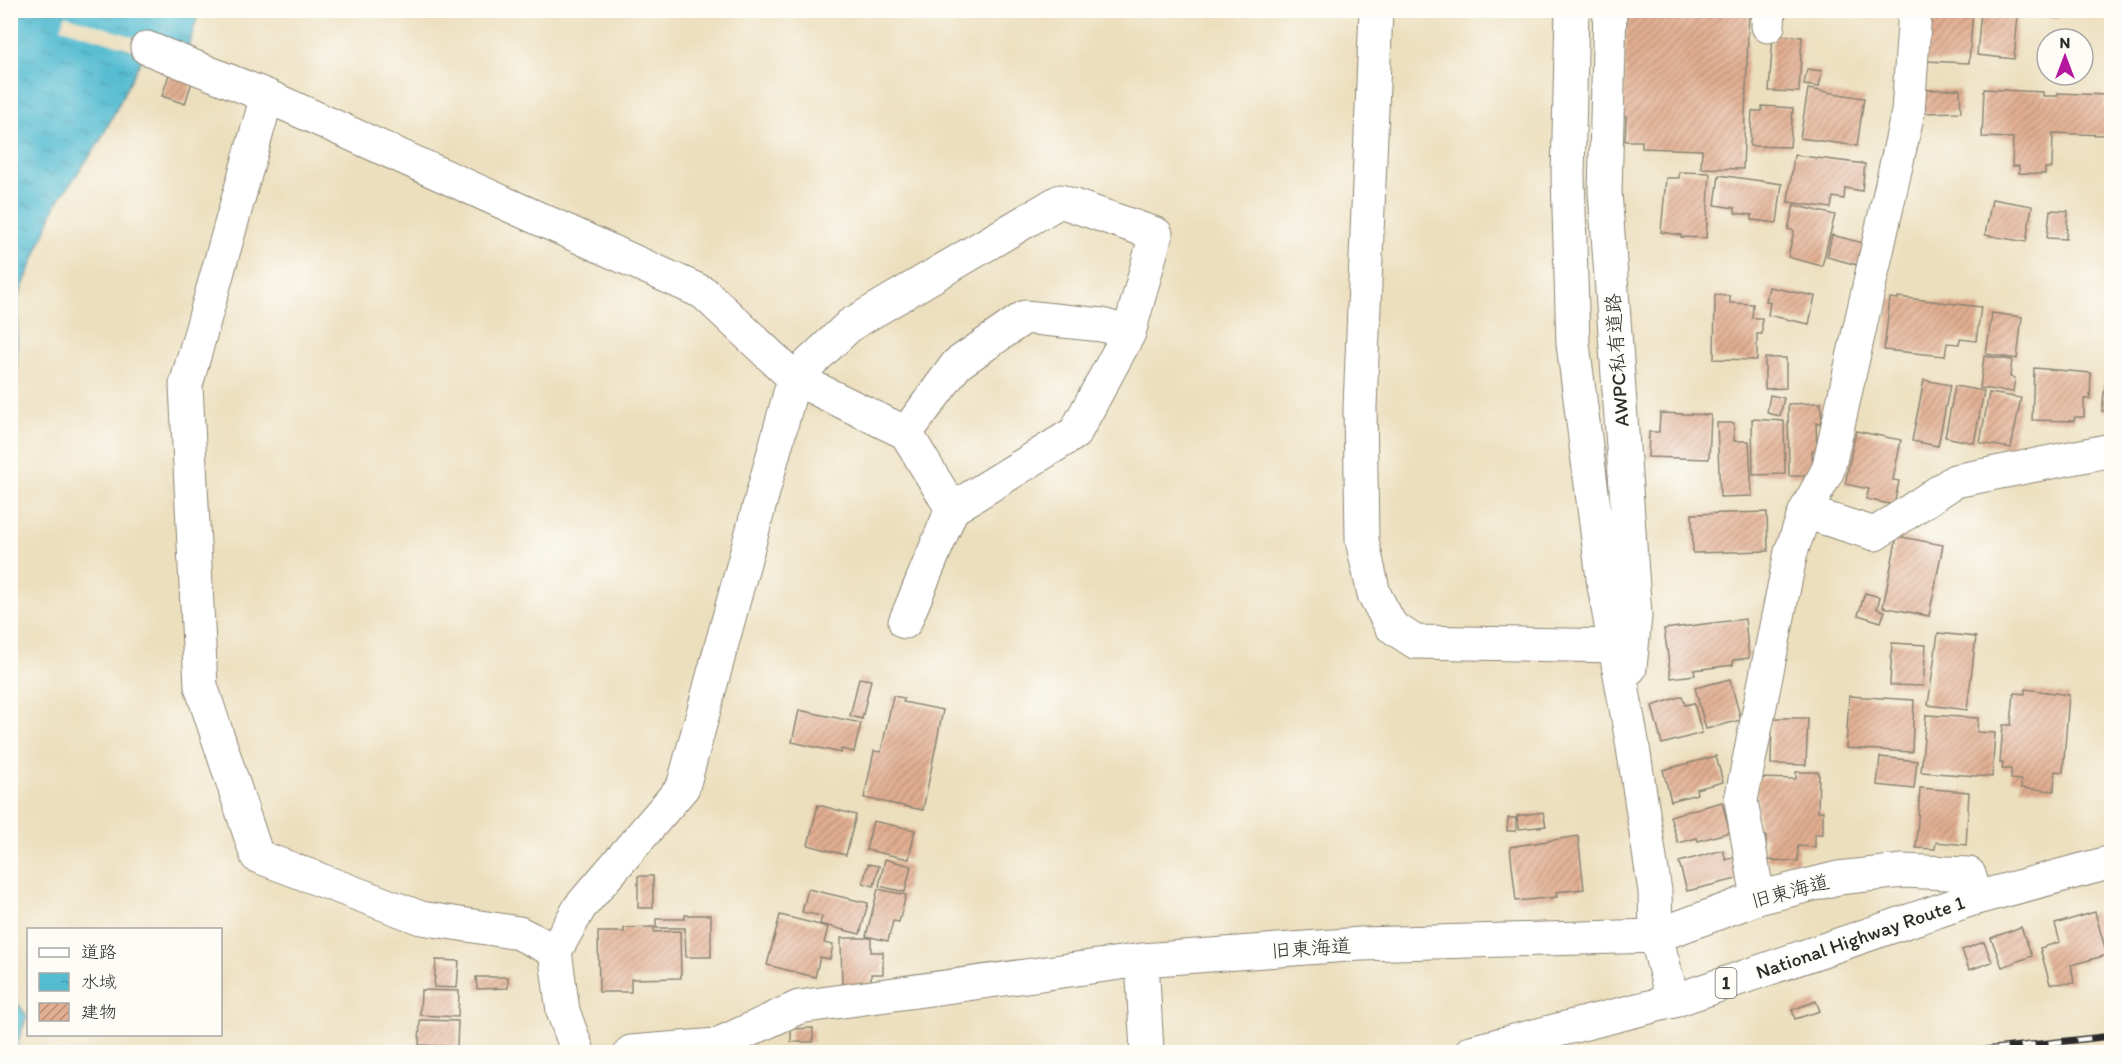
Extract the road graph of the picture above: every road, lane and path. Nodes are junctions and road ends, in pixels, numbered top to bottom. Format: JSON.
{"nodes":[{"id":1,"x":1376,"y":10,"type":"edge"},
{"id":2,"x":1572,"y":10,"type":"edge"},
{"id":3,"x":1610,"y":10,"type":"edge"},
{"id":4,"x":1915,"y":10,"type":"edge"},
{"id":5,"x":147,"y":48,"type":"dead end"},
{"id":6,"x":267,"y":96,"type":"junction"},
{"id":7,"x":1129,"y":333,"type":"junction"},
{"id":8,"x":794,"y":378,"type":"junction"},
{"id":9,"x":906,"y":433,"type":"junction"},
{"id":10,"x":2112,"y":450,"type":"edge"},
{"id":11,"x":952,"y":508,"type":"junction"},
{"id":12,"x":1805,"y":512,"type":"junction"},
{"id":13,"x":905,"y":622,"type":"dead end"},
{"id":14,"x":1615,"y":646,"type":"junction"},
{"id":15,"x":1626,"y":709,"type":"junction"},
{"id":16,"x":2112,"y":862,"type":"edge"},
{"id":17,"x":1758,"y":898,"type":"junction"},
{"id":18,"x":1976,"y":898,"type":"junction"},
{"id":19,"x":1656,"y":936,"type":"junction"},
{"id":20,"x":555,"y":951,"type":"junction"},
{"id":21,"x":1142,"y":960,"type":"junction"},
{"id":22,"x":1673,"y":1001,"type":"junction"},
{"id":23,"x":578,"y":1053,"type":"edge"},
{"id":24,"x":631,"y":1053,"type":"edge"},
{"id":25,"x":1147,"y":1053,"type":"edge"},
{"id":26,"x":1471,"y":1053,"type":"edge"}],
"edges":[{"from":1,"to":14,"type":"main road"},
{"from":2,"to":14,"type":"main road"},
{"from":3,"to":15,"type":"main road","name":"AWPC私有道路"},
{"from":4,"to":12,"type":"main road"},
{"from":5,"to":6,"type":"main road"},
{"from":6,"to":8,"type":"main road"},
{"from":6,"to":20,"type":"main road"},
{"from":7,"to":8,"type":"main road"},
{"from":7,"to":9,"type":"main road"},
{"from":7,"to":11,"type":"main road"},
{"from":8,"to":9,"type":"main road"},
{"from":8,"to":20,"type":"main road"},
{"from":9,"to":11,"type":"main road"},
{"from":10,"to":12,"type":"main road"},
{"from":11,"to":13,"type":"main road"},
{"from":12,"to":17,"type":"main road"},
{"from":14,"to":15,"type":"main road"},
{"from":15,"to":19,"type":"main road"},
{"from":16,"to":18,"type":"main road","name":"National Highway Route 1","number":"1"},
{"from":17,"to":18,"type":"main road","name":"旧東海道"},
{"from":17,"to":19,"type":"main road","name":"旧東海道"},
{"from":18,"to":22,"type":"main road","name":"National Highway Route 1","number":"1"},
{"from":19,"to":21,"type":"main road","name":"旧東海道"},
{"from":19,"to":22,"type":"main road"},
{"from":20,"to":23,"type":"main road"},
{"from":21,"to":24,"type":"main road","name":"旧東海道"},
{"from":21,"to":25,"type":"main road"},
{"from":22,"to":26,"type":"main road","name":"National Highway Route 1","number":"1"}]}
